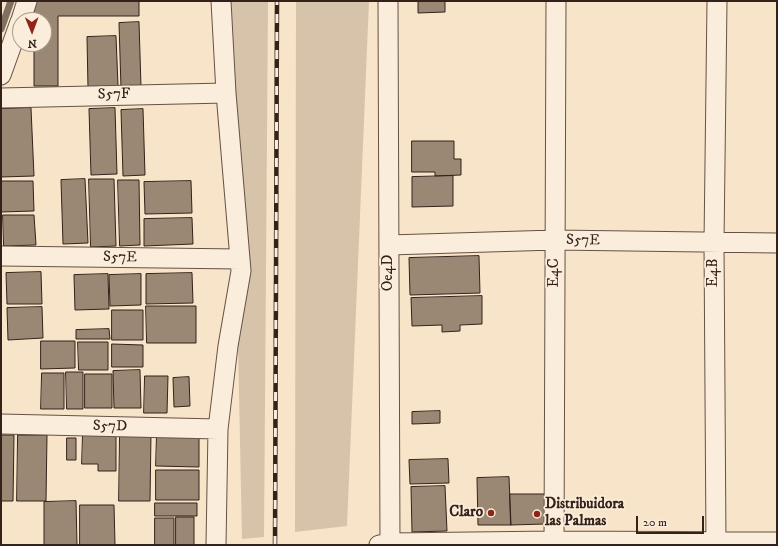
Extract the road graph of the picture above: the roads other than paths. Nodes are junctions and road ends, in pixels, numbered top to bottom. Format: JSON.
{"nodes":[{"id":1,"x":27,"y":1,"type":"edge"},
{"id":2,"x":221,"y":1,"type":"edge"},
{"id":3,"x":388,"y":1,"type":"edge"},
{"id":4,"x":556,"y":1,"type":"edge"},
{"id":5,"x":717,"y":1,"type":"edge"},
{"id":6,"x":23,"y":12,"type":"edge"},
{"id":7,"x":12,"y":44,"type":"edge"},
{"id":8,"x":1,"y":75,"type":"edge"},
{"id":9,"x":226,"y":93,"type":"junction"},
{"id":10,"x":1,"y":98,"type":"edge"},
{"id":11,"x":555,"y":240,"type":"junction"},
{"id":12,"x":714,"y":243,"type":"junction"},
{"id":13,"x":777,"y":243,"type":"edge"},
{"id":14,"x":389,"y":245,"type":"junction"},
{"id":15,"x":1,"y":256,"type":"edge"},
{"id":16,"x":240,"y":259,"type":"junction"},
{"id":17,"x":1,"y":424,"type":"edge"},
{"id":18,"x":218,"y":429,"type":"junction"},
{"id":19,"x":777,"y":542,"type":"edge"},
{"id":20,"x":554,"y":543,"type":"edge"},
{"id":21,"x":716,"y":543,"type":"edge"},
{"id":22,"x":386,"y":544,"type":"edge"},
{"id":23,"x":216,"y":545,"type":"edge"}],
"edges":[{"from":1,"to":6,"type":"street"},
{"from":2,"to":9,"type":"street"},
{"from":3,"to":14,"type":"street","name":"Oe4D"},
{"from":4,"to":11,"type":"street","name":"E4C"},
{"from":5,"to":12,"type":"street","name":"E4B"},
{"from":7,"to":8,"type":"street"},
{"from":9,"to":10,"type":"street","name":"S57F"},
{"from":9,"to":16,"type":"street"},
{"from":11,"to":12,"type":"street","name":"S57E"},
{"from":11,"to":14,"type":"street","name":"S57E"},
{"from":11,"to":20,"type":"street","name":"E4C"},
{"from":12,"to":13,"type":"street","name":"S57E"},
{"from":12,"to":21,"type":"street","name":"E4B"},
{"from":14,"to":22,"type":"street","name":"Oe4D"},
{"from":15,"to":16,"type":"street","name":"S57E"},
{"from":16,"to":18,"type":"street"},
{"from":17,"to":18,"type":"street","name":"S57D"},
{"from":18,"to":23,"type":"street"},
{"from":19,"to":21,"type":"street"},
{"from":20,"to":21,"type":"street"},
{"from":20,"to":22,"type":"street"}]}
